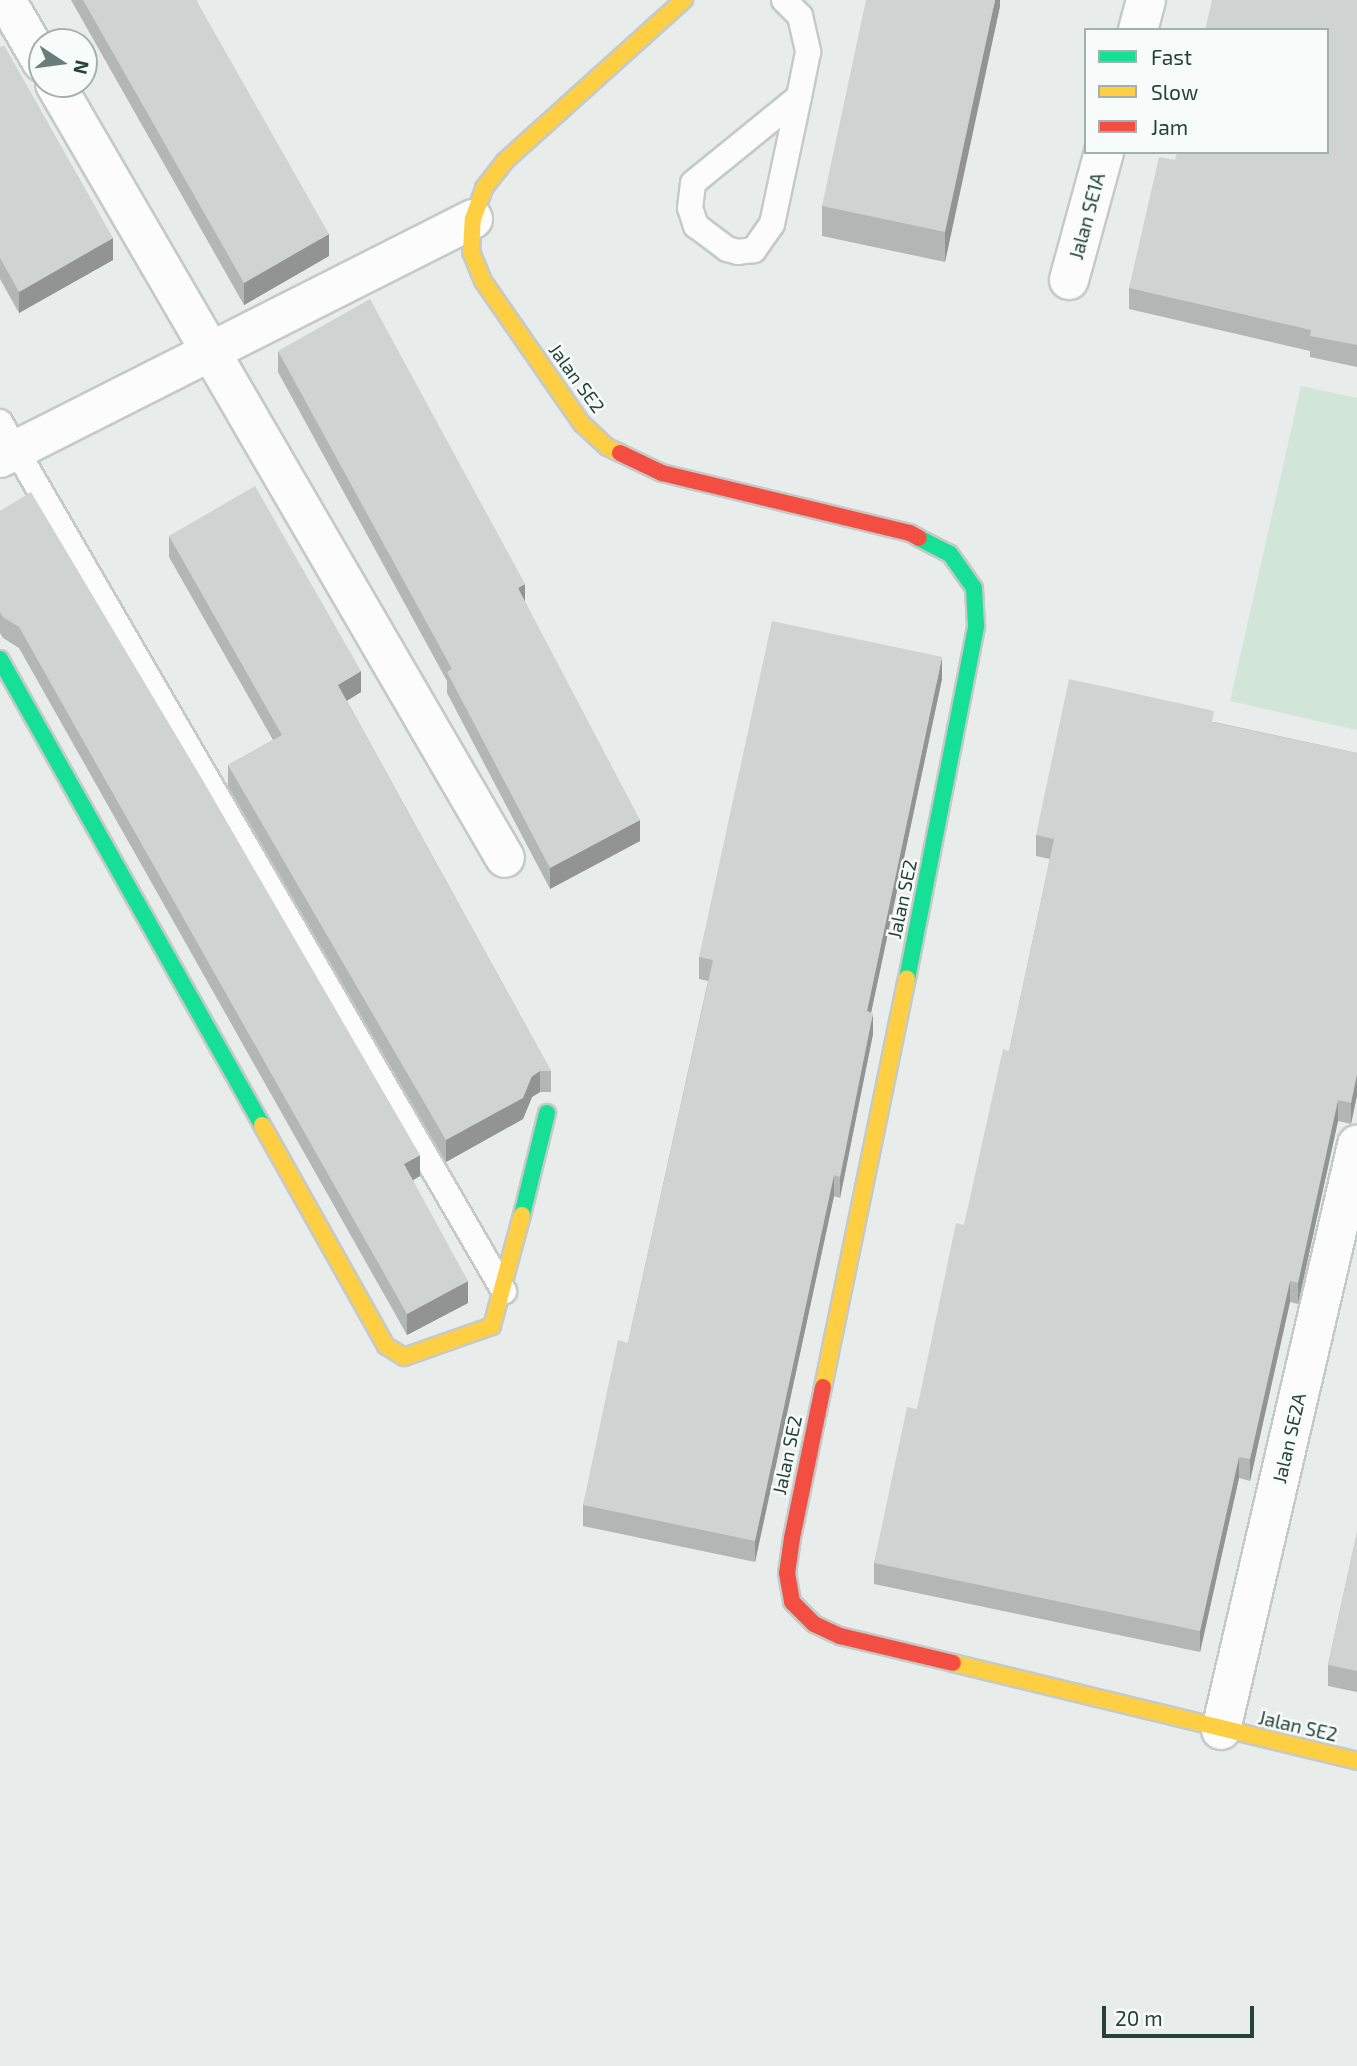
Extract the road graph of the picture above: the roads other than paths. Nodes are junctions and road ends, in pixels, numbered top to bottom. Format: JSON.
{"nodes":[{"id":1,"x":6,"y":0,"type":"edge"},
{"id":2,"x":684,"y":0,"type":"edge"},
{"id":3,"x":784,"y":0,"type":"edge"},
{"id":4,"x":1146,"y":0,"type":"edge"},
{"id":5,"x":1139,"y":28,"type":"edge"},
{"id":6,"x":28,"y":38,"type":"edge"},
{"id":7,"x":799,"y":97,"type":"junction"},
{"id":8,"x":63,"y":98,"type":"edge"},
{"id":9,"x":1103,"y":154,"type":"edge"},
{"id":10,"x":473,"y":219,"type":"junction"},
{"id":11,"x":1069,"y":280,"type":"dead end"},
{"id":12,"x":210,"y":352,"type":"junction"},
{"id":13,"x":5,"y":443,"type":"edge"},
{"id":14,"x":0,"y":659,"type":"edge"},
{"id":15,"x":505,"y":858,"type":"dead end"},
{"id":16,"x":547,"y":1112,"type":"dead end"},
{"id":17,"x":1357,"y":1145,"type":"edge"},
{"id":18,"x":504,"y":1291,"type":"junction"},
{"id":19,"x":1221,"y":1730,"type":"junction"},
{"id":20,"x":1357,"y":1761,"type":"edge"}],
"edges":[{"from":1,"to":6,"type":"street"},
{"from":2,"to":10,"type":"street","name":"Jalan SE2"},
{"from":3,"to":7,"type":"lane"},
{"from":4,"to":5,"type":"street"},
{"from":7,"to":7,"type":"lane"},
{"from":8,"to":12,"type":"street"},
{"from":9,"to":11,"type":"street","name":"Jalan SE1A"},
{"from":10,"to":12,"type":"street"},
{"from":10,"to":19,"type":"street","name":"Jalan SE2"},
{"from":12,"to":13,"type":"street"},
{"from":12,"to":15,"type":"street"},
{"from":13,"to":18,"type":"lane"},
{"from":14,"to":18,"type":"street"},
{"from":16,"to":18,"type":"street"},
{"from":17,"to":19,"type":"street","name":"Jalan SE2A"},
{"from":19,"to":20,"type":"street","name":"Jalan SE2"}]}
